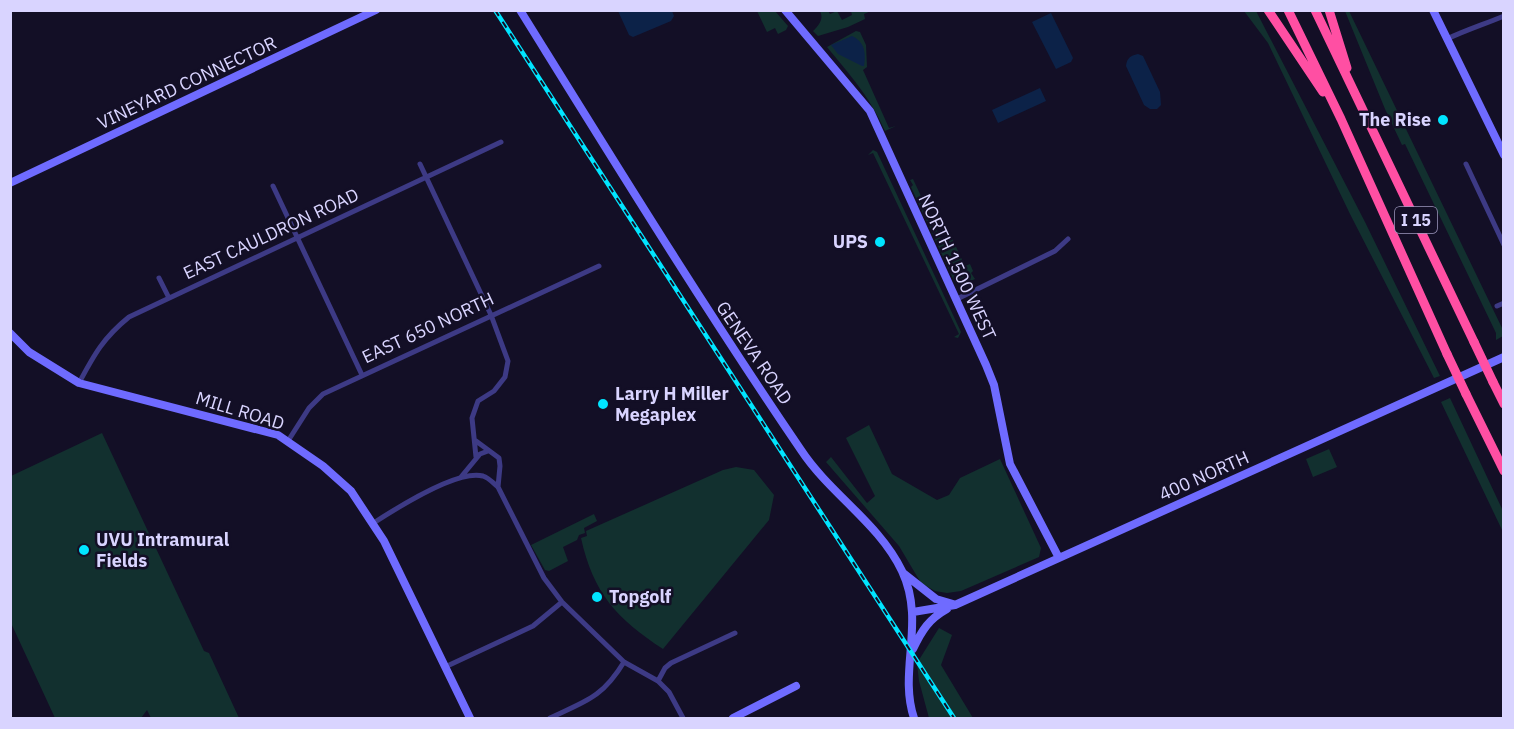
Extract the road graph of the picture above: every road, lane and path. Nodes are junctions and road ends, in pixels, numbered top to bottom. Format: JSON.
{"nodes":[{"id":1,"x":376,"y":10,"type":"edge"},
{"id":2,"x":520,"y":10,"type":"edge"},
{"id":3,"x":785,"y":10,"type":"edge"},
{"id":4,"x":1268,"y":10,"type":"edge"},
{"id":5,"x":1288,"y":10,"type":"edge"},
{"id":6,"x":1315,"y":10,"type":"edge"},
{"id":7,"x":1329,"y":10,"type":"edge"},
{"id":8,"x":1434,"y":10,"type":"edge"},
{"id":9,"x":1503,"y":16,"type":"edge"},
{"id":10,"x":1447,"y":39,"type":"junction"},
{"id":11,"x":1357,"y":98,"type":"junction"},
{"id":12,"x":1341,"y":119,"type":"junction"},
{"id":13,"x":501,"y":142,"type":"dead end"},
{"id":14,"x":1503,"y":155,"type":"edge"},
{"id":15,"x":420,"y":164,"type":"dead end"},
{"id":16,"x":1466,"y":164,"type":"dead end"},
{"id":17,"x":427,"y":178,"type":"junction"},
{"id":18,"x":10,"y":183,"type":"edge"},
{"id":19,"x":273,"y":186,"type":"dead end"},
{"id":20,"x":1503,"y":226,"type":"edge"},
{"id":21,"x":1496,"y":229,"type":"junction"},
{"id":22,"x":297,"y":239,"type":"junction"},
{"id":23,"x":1068,"y":239,"type":"dead end"},
{"id":24,"x":1503,"y":245,"type":"edge"},
{"id":25,"x":599,"y":266,"type":"dead end"},
{"id":26,"x":159,"y":278,"type":"dead end"},
{"id":27,"x":170,"y":298,"type":"junction"},
{"id":28,"x":956,"y":300,"type":"junction"},
{"id":29,"x":1503,"y":303,"type":"edge"},
{"id":30,"x":1497,"y":306,"type":"dead end"},
{"id":31,"x":491,"y":315,"type":"junction"},
{"id":32,"x":10,"y":333,"type":"edge"},
{"id":33,"x":1503,"y":357,"type":"edge"},
{"id":34,"x":362,"y":375,"type":"junction"},
{"id":35,"x":79,"y":383,"type":"junction"},
{"id":36,"x":1503,"y":404,"type":"edge"},
{"id":37,"x":288,"y":441,"type":"junction"},
{"id":38,"x":476,"y":441,"type":"junction"},
{"id":39,"x":488,"y":451,"type":"junction"},
{"id":40,"x":476,"y":459,"type":"junction"},
{"id":41,"x":500,"y":466,"type":"junction"},
{"id":42,"x":1503,"y":471,"type":"edge"},
{"id":43,"x":483,"y":476,"type":"junction"},
{"id":44,"x":461,"y":477,"type":"junction"},
{"id":45,"x":498,"y":487,"type":"junction"},
{"id":46,"x":372,"y":524,"type":"junction"},
{"id":47,"x":1059,"y":558,"type":"junction"},
{"id":48,"x":902,"y":572,"type":"junction"},
{"id":49,"x":562,"y":602,"type":"junction"},
{"id":50,"x":955,"y":605,"type":"junction"},
{"id":51,"x":913,"y":612,"type":"junction"},
{"id":52,"x":735,"y":633,"type":"dead end"},
{"id":53,"x":911,"y":653,"type":"junction"},
{"id":54,"x":624,"y":662,"type":"junction"},
{"id":55,"x":445,"y":667,"type":"junction"},
{"id":56,"x":658,"y":681,"type":"junction"},
{"id":57,"x":796,"y":686,"type":"dead end"},
{"id":58,"x":470,"y":718,"type":"edge"},
{"id":59,"x":550,"y":718,"type":"edge"},
{"id":60,"x":683,"y":718,"type":"edge"},
{"id":61,"x":733,"y":718,"type":"edge"},
{"id":62,"x":914,"y":718,"type":"edge"}],
"edges":[{"from":1,"to":18,"type":"main road","name":"VINEYARD CONNECTOR"},
{"from":2,"to":48,"type":"main road","name":"GENEVA ROAD"},
{"from":3,"to":28,"type":"main road","name":"NORTH 1500 WEST"},
{"from":4,"to":12,"type":"highway"},
{"from":5,"to":12,"type":"highway","number":"I 15"},
{"from":6,"to":11,"type":"highway","number":"I 15"},
{"from":7,"to":11,"type":"highway"},
{"from":8,"to":10,"type":"main road"},
{"from":9,"to":10,"type":"street"},
{"from":10,"to":14,"type":"main road"},
{"from":11,"to":36,"type":"highway","number":"I 15","bridge":true},
{"from":12,"to":42,"type":"highway","number":"I 15","bridge":true},
{"from":13,"to":17,"type":"street","name":"EAST CAULDRON ROAD"},
{"from":15,"to":17,"type":"street"},
{"from":16,"to":21,"type":"street"},
{"from":17,"to":22,"type":"street","name":"EAST CAULDRON ROAD"},
{"from":17,"to":31,"type":"street"},
{"from":19,"to":22,"type":"street"},
{"from":20,"to":21,"type":"street"},
{"from":21,"to":24,"type":"street"},
{"from":22,"to":27,"type":"street","name":"EAST CAULDRON ROAD"},
{"from":22,"to":34,"type":"street"},
{"from":23,"to":28,"type":"street"},
{"from":25,"to":31,"type":"street","name":"EAST 650 NORTH"},
{"from":26,"to":27,"type":"street"},
{"from":27,"to":35,"type":"street","name":"EAST CAULDRON ROAD"},
{"from":28,"to":47,"type":"main road","name":"NORTH 1500 WEST"},
{"from":29,"to":30,"type":"street"},
{"from":31,"to":34,"type":"street","name":"EAST 650 NORTH"},
{"from":31,"to":38,"type":"street"},
{"from":32,"to":35,"type":"main road","name":"MILL ROAD"},
{"from":33,"to":47,"type":"main road","name":"400 NORTH"},
{"from":34,"to":37,"type":"street","name":"EAST 650 NORTH"},
{"from":35,"to":37,"type":"main road","name":"MILL ROAD"},
{"from":37,"to":46,"type":"main road","name":"MILL ROAD"},
{"from":38,"to":39,"type":"street"},
{"from":38,"to":40,"type":"street"},
{"from":39,"to":40,"type":"street"},
{"from":39,"to":41,"type":"street"},
{"from":40,"to":43,"type":"street"},
{"from":40,"to":44,"type":"street"},
{"from":41,"to":43,"type":"street"},
{"from":41,"to":45,"type":"street"},
{"from":43,"to":44,"type":"street"},
{"from":43,"to":45,"type":"street"},
{"from":44,"to":46,"type":"street"},
{"from":45,"to":49,"type":"street"},
{"from":46,"to":55,"type":"main road","name":"MILL ROAD"},
{"from":47,"to":50,"type":"main road","name":"400 NORTH"},
{"from":48,"to":50,"type":"main road"},
{"from":48,"to":51,"type":"main road","name":"GENEVA ROAD"},
{"from":49,"to":54,"type":"street"},
{"from":49,"to":55,"type":"street"},
{"from":50,"to":51,"type":"main road","name":"400 NORTH"},
{"from":50,"to":53,"type":"main road"},
{"from":51,"to":53,"type":"main road","name":"GENEVA ROAD"},
{"from":52,"to":56,"type":"street"},
{"from":53,"to":62,"type":"main road","name":"GENEVA ROAD"},
{"from":54,"to":56,"type":"street"},
{"from":54,"to":59,"type":"street"},
{"from":55,"to":58,"type":"main road","name":"MILL ROAD"},
{"from":56,"to":60,"type":"street"},
{"from":57,"to":61,"type":"main road"}]}
